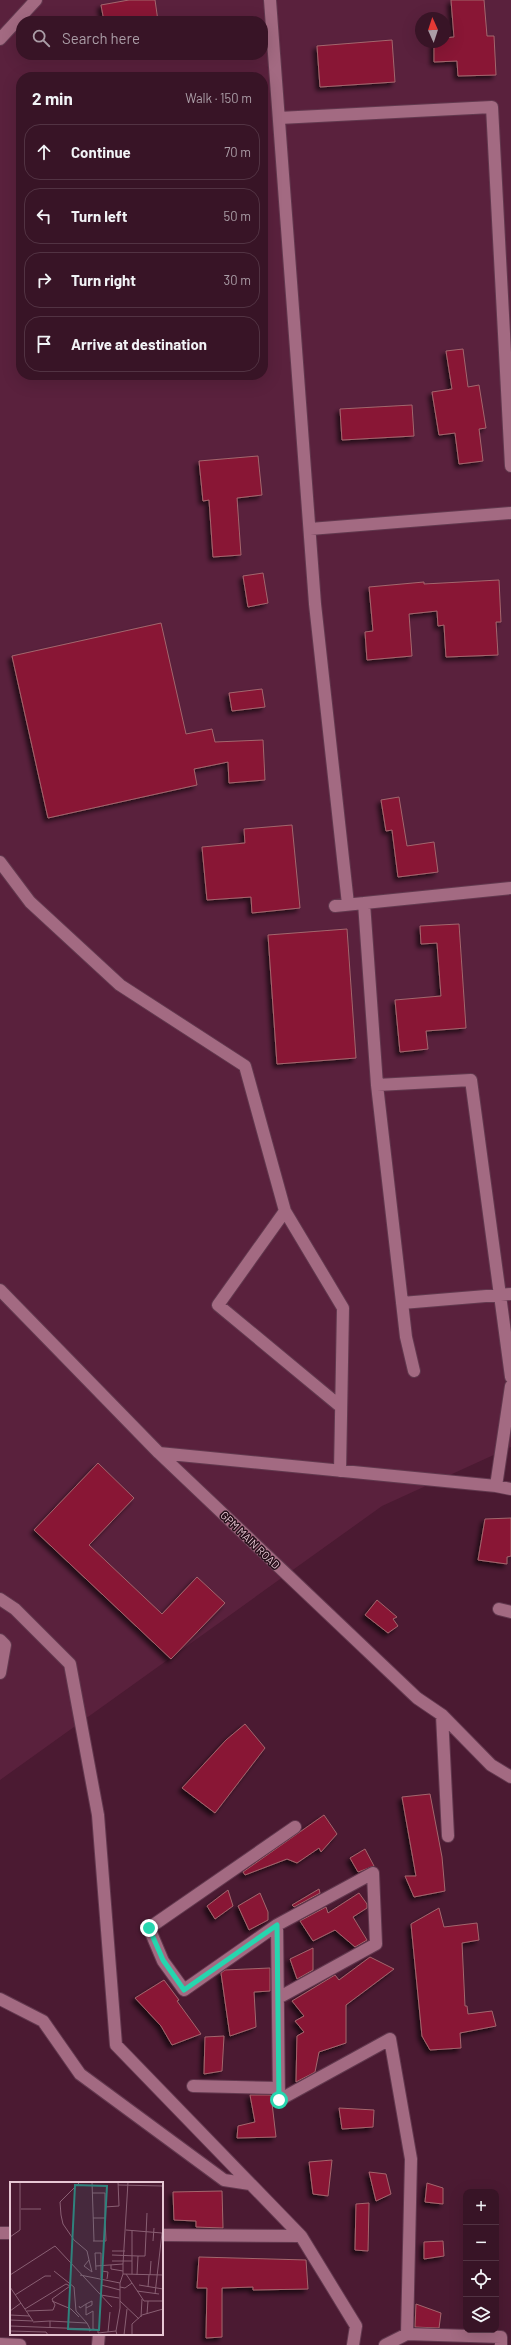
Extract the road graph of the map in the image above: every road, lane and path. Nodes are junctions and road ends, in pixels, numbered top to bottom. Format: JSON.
{"nodes":[{"id":1,"x":36,"y":0,"type":"edge"},
{"id":2,"x":270,"y":0,"type":"edge"},
{"id":3,"x":21,"y":16,"type":"edge"},
{"id":4,"x":16,"y":22,"type":"edge"},
{"id":5,"x":0,"y":39,"type":"edge"},
{"id":6,"x":279,"y":118,"type":"junction"},
{"id":7,"x":507,"y":330,"type":"edge"},
{"id":8,"x":511,"y":466,"type":"edge"},
{"id":9,"x":511,"y":513,"type":"edge"},
{"id":10,"x":310,"y":530,"type":"junction"},
{"id":11,"x":0,"y":862,"type":"edge"},
{"id":12,"x":511,"y":888,"type":"edge"},
{"id":13,"x":364,"y":903,"type":"junction"},
{"id":14,"x":348,"y":904,"type":"junction"},
{"id":15,"x":335,"y":906,"type":"dead end"},
{"id":16,"x":377,"y":1085,"type":"junction"},
{"id":17,"x":285,"y":1211,"type":"junction"},
{"id":18,"x":0,"y":1290,"type":"edge"},
{"id":19,"x":511,"y":1294,"type":"edge"},
{"id":20,"x":498,"y":1295,"type":"junction"},
{"id":21,"x":402,"y":1303,"type":"junction"},
{"id":22,"x":414,"y":1371,"type":"dead end"},
{"id":23,"x":511,"y":1377,"type":"edge"},
{"id":24,"x":511,"y":1386,"type":"edge"},
{"id":25,"x":341,"y":1407,"type":"junction"},
{"id":26,"x":159,"y":1453,"type":"junction"},
{"id":27,"x":340,"y":1471,"type":"junction"},
{"id":28,"x":496,"y":1486,"type":"junction"},
{"id":29,"x":511,"y":1489,"type":"edge"},
{"id":30,"x":0,"y":1599,"type":"edge"},
{"id":31,"x":499,"y":1609,"type":"dead end"},
{"id":32,"x":511,"y":1612,"type":"edge"},
{"id":33,"x":0,"y":1640,"type":"edge"},
{"id":34,"x":0,"y":1673,"type":"edge"},
{"id":35,"x":442,"y":1715,"type":"junction"},
{"id":36,"x":492,"y":1766,"type":"junction"},
{"id":37,"x":511,"y":1769,"type":"edge"},
{"id":38,"x":511,"y":1777,"type":"edge"},
{"id":39,"x":295,"y":1827,"type":"dead end"},
{"id":40,"x":448,"y":1836,"type":"dead end"},
{"id":41,"x":277,"y":1925,"type":"junction"},
{"id":42,"x":278,"y":1998,"type":"junction"},
{"id":43,"x":0,"y":1999,"type":"edge"},
{"id":44,"x":193,"y":2086,"type":"dead end"},
{"id":45,"x":279,"y":2088,"type":"junction"},
{"id":46,"x":250,"y":2184,"type":"junction"},
{"id":47,"x":163,"y":2235,"type":"edge"},
{"id":48,"x":301,"y":2236,"type":"junction"},
{"id":49,"x":407,"y":2334,"type":"junction"},
{"id":50,"x":0,"y":2344,"type":"edge"},
{"id":51,"x":20,"y":2345,"type":"edge"},
{"id":52,"x":353,"y":2345,"type":"edge"},
{"id":53,"x":385,"y":2345,"type":"edge"},
{"id":54,"x":501,"y":2345,"type":"edge"}],
"edges":[{"from":1,"to":3,"type":"street"},
{"from":2,"to":6,"type":"street"},
{"from":4,"to":5,"type":"street"},
{"from":6,"to":7,"type":"street"},
{"from":6,"to":10,"type":"street"},
{"from":7,"to":8,"type":"street"},
{"from":9,"to":10,"type":"street"},
{"from":10,"to":14,"type":"street"},
{"from":11,"to":17,"type":"street"},
{"from":12,"to":13,"type":"street"},
{"from":13,"to":14,"type":"street"},
{"from":13,"to":16,"type":"street"},
{"from":14,"to":15,"type":"street"},
{"from":16,"to":20,"type":"street"},
{"from":16,"to":21,"type":"street"},
{"from":17,"to":25,"type":"street"},
{"from":17,"to":25,"type":"street"},
{"from":18,"to":26,"type":"street","name":"GPM MAIN ROAD"},
{"from":19,"to":20,"type":"street"},
{"from":20,"to":21,"type":"street"},
{"from":20,"to":23,"type":"street"},
{"from":21,"to":22,"type":"street"},
{"from":24,"to":28,"type":"street"},
{"from":25,"to":27,"type":"street"},
{"from":26,"to":27,"type":"street"},
{"from":26,"to":35,"type":"street","name":"GPM MAIN ROAD"},
{"from":27,"to":28,"type":"street"},
{"from":28,"to":29,"type":"street"},
{"from":30,"to":46,"type":"street"},
{"from":31,"to":32,"type":"street"},
{"from":33,"to":34,"type":"street"},
{"from":35,"to":36,"type":"street","name":"GPM MAIN ROAD"},
{"from":35,"to":40,"type":"street"},
{"from":36,"to":37,"type":"street"},
{"from":36,"to":38,"type":"street","name":"GPM MAIN ROAD"},
{"from":39,"to":41,"type":"street"},
{"from":41,"to":42,"type":"street"},
{"from":41,"to":42,"type":"street"},
{"from":42,"to":45,"type":"street"},
{"from":43,"to":46,"type":"street"},
{"from":44,"to":45,"type":"street"},
{"from":45,"to":49,"type":"street"},
{"from":46,"to":48,"type":"street"},
{"from":47,"to":48,"type":"street"},
{"from":48,"to":52,"type":"street"},
{"from":49,"to":53,"type":"street"},
{"from":49,"to":54,"type":"street"},
{"from":50,"to":51,"type":"street"}]}
